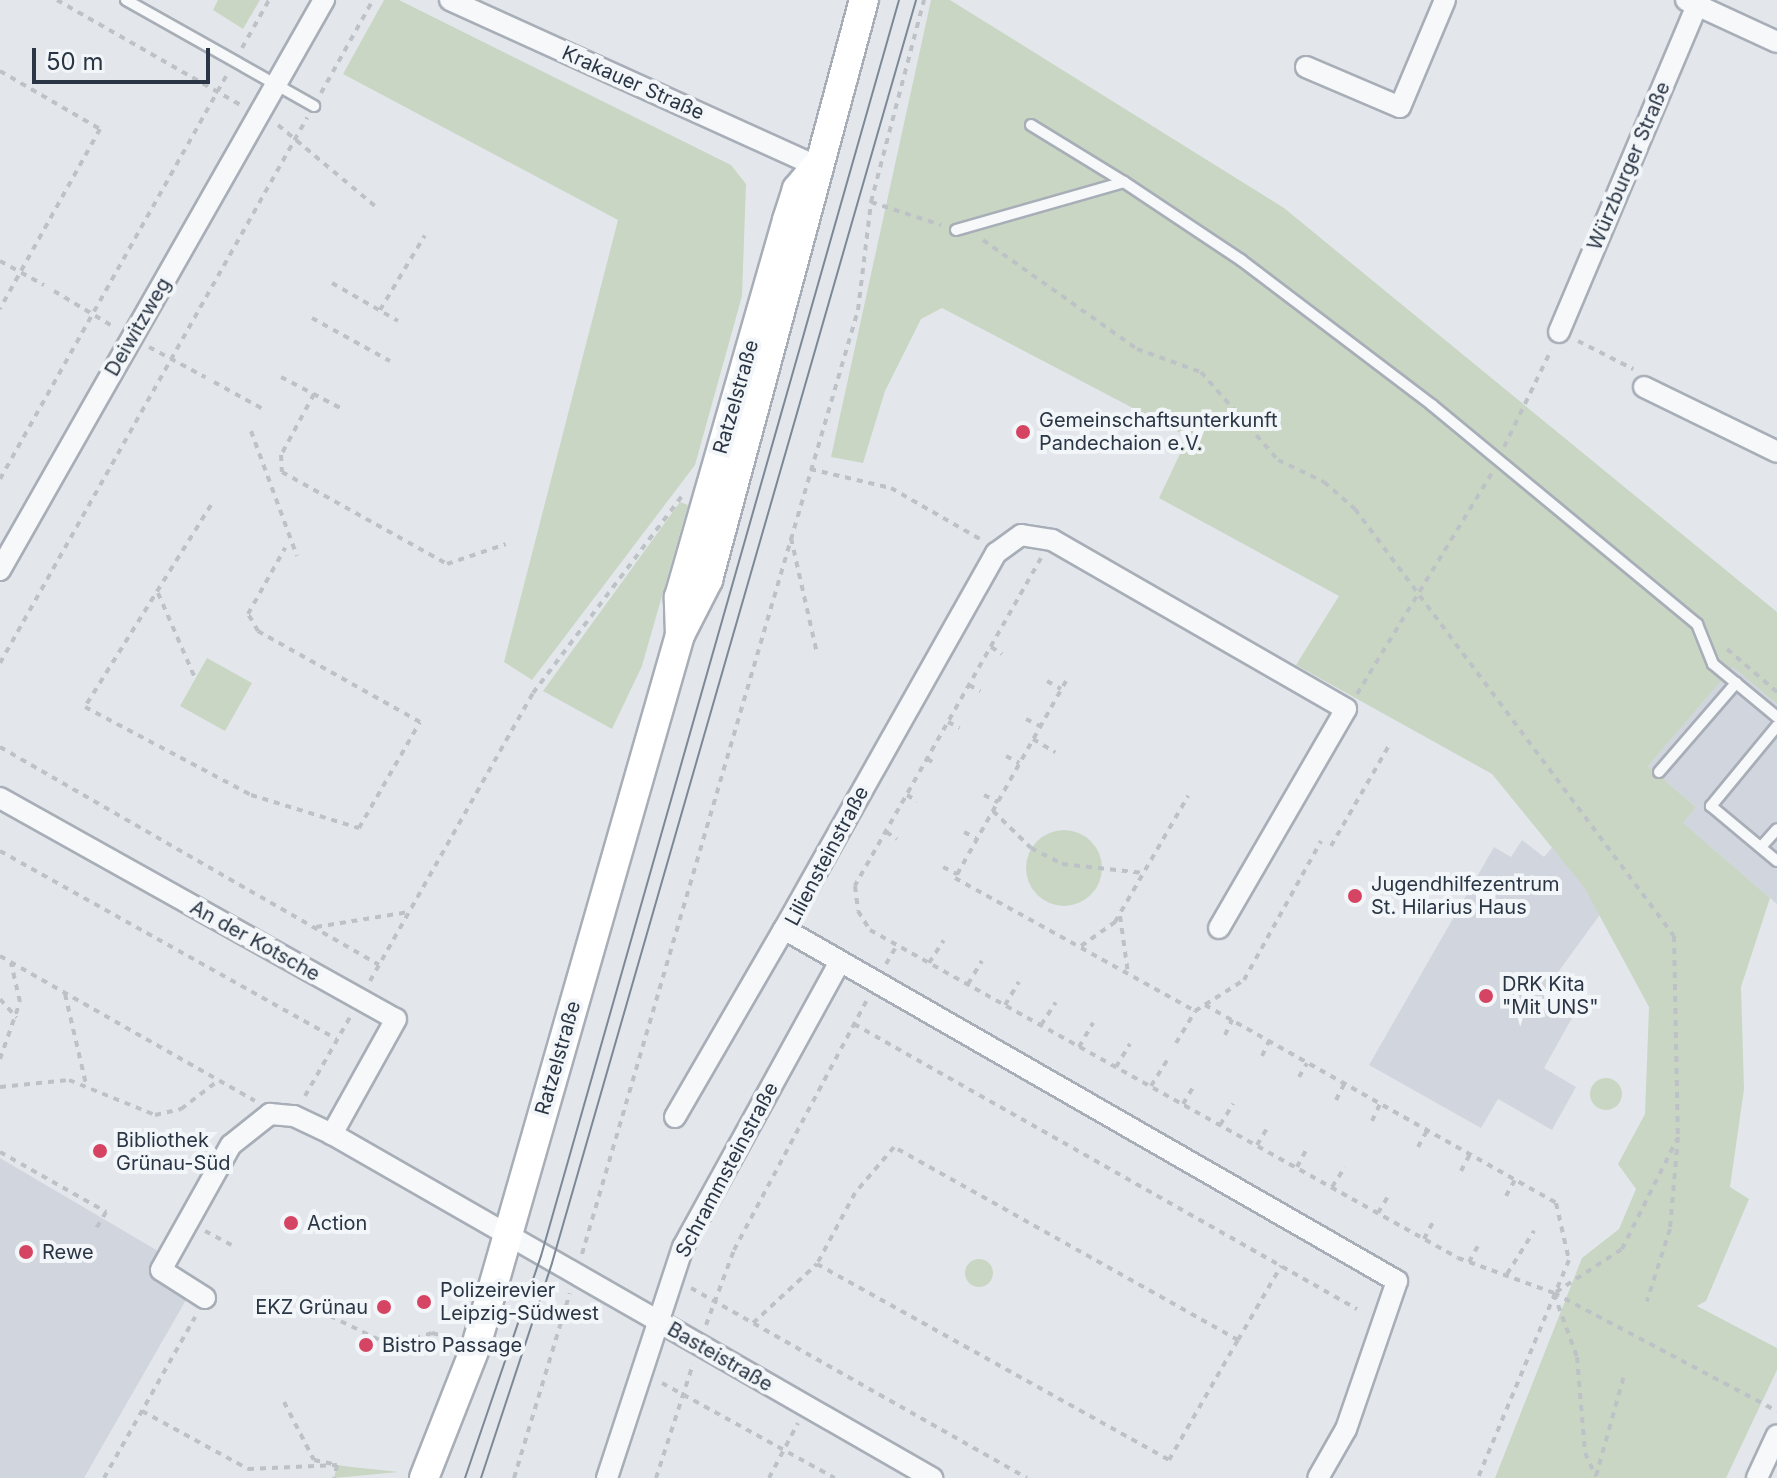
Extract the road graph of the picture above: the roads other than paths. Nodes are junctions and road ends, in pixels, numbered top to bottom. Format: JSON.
{"nodes":[{"id":1,"x":126,"y":0,"type":"edge"},
{"id":2,"x":324,"y":0,"type":"edge"},
{"id":3,"x":450,"y":0,"type":"edge"},
{"id":4,"x":864,"y":0,"type":"edge"},
{"id":5,"x":1445,"y":0,"type":"edge"},
{"id":6,"x":1694,"y":2,"type":"edge"},
{"id":7,"x":1777,"y":42,"type":"edge"},
{"id":8,"x":1306,"y":67,"type":"dead end"},
{"id":9,"x":276,"y":84,"type":"junction"},
{"id":10,"x":314,"y":106,"type":"road end"},
{"id":11,"x":1031,"y":125,"type":"dead end"},
{"id":12,"x":816,"y":166,"type":"junction"},
{"id":13,"x":1124,"y":182,"type":"junction"},
{"id":14,"x":956,"y":230,"type":"road end"},
{"id":15,"x":1559,"y":332,"type":"road end"},
{"id":16,"x":1644,"y":387,"type":"road end"},
{"id":17,"x":1777,"y":452,"type":"edge"},
{"id":18,"x":0,"y":570,"type":"edge"},
{"id":19,"x":680,"y":635,"type":"junction"},
{"id":20,"x":1736,"y":683,"type":"junction"},
{"id":21,"x":1777,"y":717,"type":"edge"},
{"id":22,"x":1777,"y":726,"type":"edge"},
{"id":23,"x":1659,"y":772,"type":"dead end"},
{"id":24,"x":0,"y":798,"type":"edge"},
{"id":25,"x":1777,"y":829,"type":"edge"},
{"id":26,"x":1761,"y":847,"type":"junction"},
{"id":27,"x":1777,"y":861,"type":"edge"},
{"id":28,"x":1219,"y":928,"type":"dead end"},
{"id":29,"x":784,"y":929,"type":"junction"},
{"id":30,"x":840,"y":962,"type":"junction"},
{"id":31,"x":675,"y":1117,"type":"dead end"},
{"id":32,"x":332,"y":1134,"type":"junction"},
{"id":33,"x":506,"y":1237,"type":"junction"},
{"id":34,"x":205,"y":1298,"type":"dead end"},
{"id":35,"x":656,"y":1321,"type":"junction"},
{"id":36,"x":1777,"y":1435,"type":"edge"},
{"id":37,"x":424,"y":1478,"type":"edge"},
{"id":38,"x":607,"y":1478,"type":"edge"},
{"id":39,"x":932,"y":1478,"type":"edge"},
{"id":40,"x":1318,"y":1478,"type":"edge"},
{"id":41,"x":1757,"y":1478,"type":"edge"}],
"edges":[{"from":1,"to":9,"type":"lane"},
{"from":2,"to":9,"type":"street","name":"Deiwitzweg"},
{"from":3,"to":12,"type":"street","name":"Krakauer Straße"},
{"from":4,"to":12,"type":"main road","name":"Ratzelstraße"},
{"from":5,"to":8,"type":"street"},
{"from":6,"to":7,"type":"street"},
{"from":6,"to":15,"type":"street","name":"Würzburger Straße"},
{"from":9,"to":10,"type":"lane"},
{"from":9,"to":18,"type":"street","name":"Deiwitzweg"},
{"from":11,"to":13,"type":"lane"},
{"from":12,"to":19,"type":"main road","name":"Ratzelstraße"},
{"from":12,"to":19,"type":"main road","name":"Ratzelstraße"},
{"from":13,"to":14,"type":"lane"},
{"from":13,"to":20,"type":"lane"},
{"from":16,"to":17,"type":"street"},
{"from":19,"to":33,"type":"main road","name":"Ratzelstraße"},
{"from":20,"to":21,"type":"lane"},
{"from":20,"to":23,"type":"lane"},
{"from":22,"to":26,"type":"lane"},
{"from":24,"to":32,"type":"street","name":"An der Kotsche"},
{"from":25,"to":26,"type":"lane"},
{"from":26,"to":27,"type":"lane"},
{"from":28,"to":29,"type":"street","name":"Liliensteinstraße"},
{"from":29,"to":30,"type":"street","name":"Liliensteinstraße"},
{"from":29,"to":31,"type":"street"},
{"from":30,"to":35,"type":"street","name":"Schrammsteinstraße"},
{"from":30,"to":40,"type":"street","name":"Liliensteinstraße"},
{"from":32,"to":33,"type":"street"},
{"from":32,"to":34,"type":"street"},
{"from":33,"to":35,"type":"street","name":"Basteistraße"},
{"from":33,"to":37,"type":"main road","name":"Ratzelstraße"},
{"from":35,"to":38,"type":"street","name":"Schrammsteinstraße"},
{"from":35,"to":39,"type":"street","name":"Basteistraße"},
{"from":36,"to":41,"type":"street"}]}
